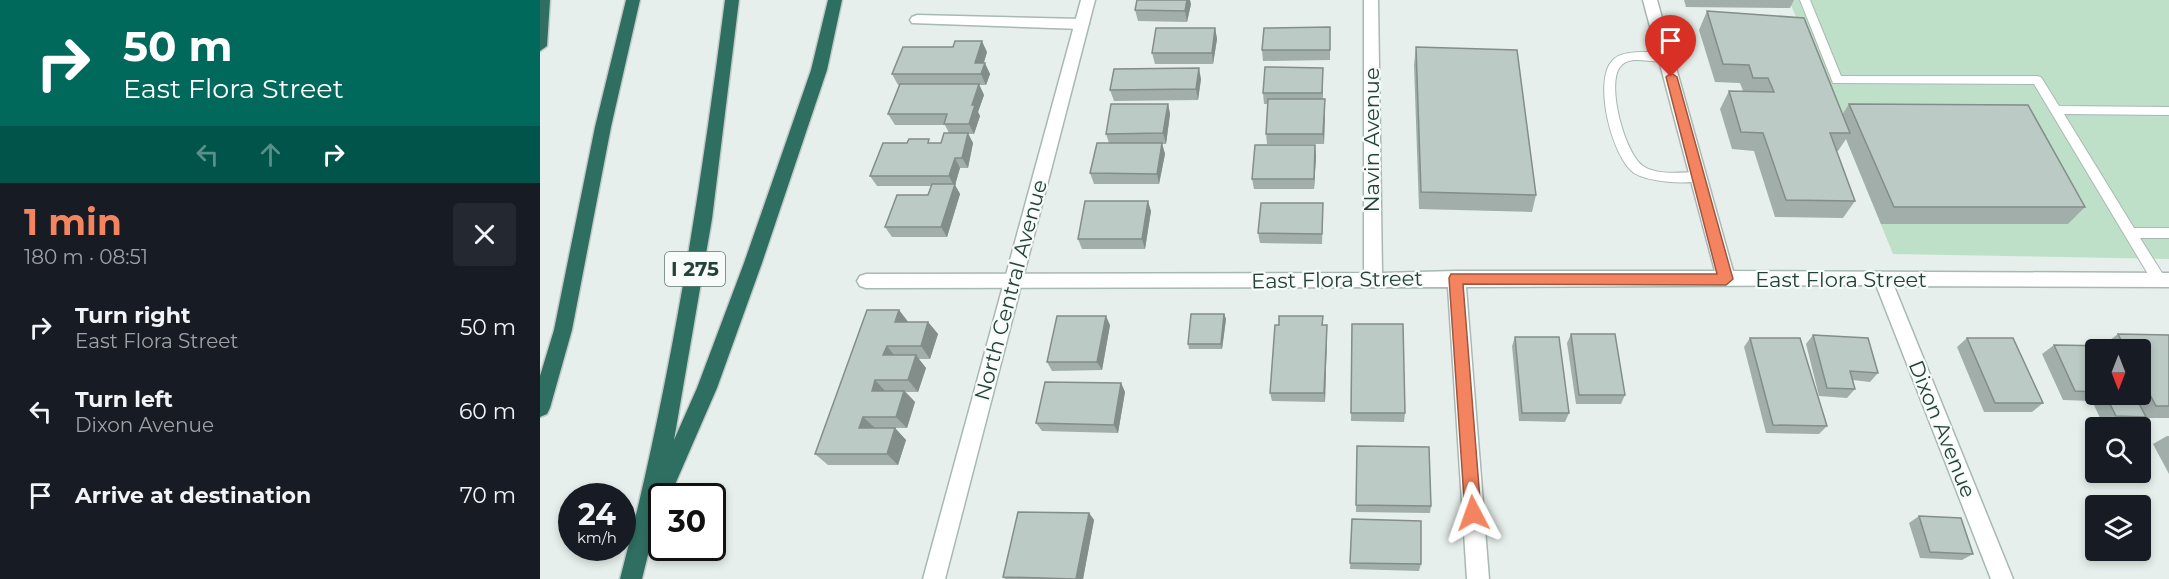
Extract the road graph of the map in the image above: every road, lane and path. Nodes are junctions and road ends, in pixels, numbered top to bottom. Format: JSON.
{"nodes":[{"id":1,"x":543,"y":0,"type":"edge"},
{"id":2,"x":633,"y":0,"type":"edge"},
{"id":3,"x":732,"y":0,"type":"edge"},
{"id":4,"x":835,"y":0,"type":"edge"},
{"id":5,"x":1088,"y":0,"type":"edge"},
{"id":6,"x":1371,"y":0,"type":"edge"},
{"id":7,"x":1650,"y":0,"type":"edge"},
{"id":8,"x":1805,"y":0,"type":"edge"},
{"id":9,"x":917,"y":20,"type":"dead end"},
{"id":10,"x":1082,"y":24,"type":"junction"},
{"id":11,"x":540,"y":46,"type":"edge"},
{"id":12,"x":1666,"y":57,"type":"junction"},
{"id":13,"x":2055,"y":110,"type":"junction"},
{"id":14,"x":2169,"y":111,"type":"edge"},
{"id":15,"x":1698,"y":177,"type":"junction"},
{"id":16,"x":2130,"y":233,"type":"junction"},
{"id":17,"x":2169,"y":233,"type":"edge"},
{"id":18,"x":1456,"y":278,"type":"junction"},
{"id":19,"x":1726,"y":279,"type":"junction"},
{"id":20,"x":1373,"y":280,"type":"junction"},
{"id":21,"x":1883,"y":280,"type":"junction"},
{"id":22,"x":2164,"y":280,"type":"edge"},
{"id":23,"x":866,"y":281,"type":"dead end"},
{"id":24,"x":1013,"y":282,"type":"junction"},
{"id":25,"x":540,"y":408,"type":"edge"},
{"id":26,"x":643,"y":535,"type":"junction"},
{"id":27,"x":631,"y":579,"type":"edge"},
{"id":28,"x":934,"y":579,"type":"edge"},
{"id":29,"x":1479,"y":579,"type":"edge"},
{"id":30,"x":2002,"y":579,"type":"edge"}],
"edges":[{"from":1,"to":11,"type":"highway"},
{"from":2,"to":25,"type":"highway"},
{"from":3,"to":26,"type":"highway","number":"I 275"},
{"from":4,"to":26,"type":"highway"},
{"from":5,"to":10,"type":"street","name":"North Central Avenue"},
{"from":6,"to":20,"type":"street","name":"Navin Avenue"},
{"from":7,"to":12,"type":"street"},
{"from":8,"to":13,"type":"lane"},
{"from":9,"to":10,"type":"street"},
{"from":10,"to":24,"type":"street","name":"North Central Avenue"},
{"from":12,"to":15,"type":"street"},
{"from":12,"to":15,"type":"lane"},
{"from":13,"to":14,"type":"lane"},
{"from":13,"to":16,"type":"lane"},
{"from":15,"to":19,"type":"street"},
{"from":16,"to":17,"type":"lane"},
{"from":16,"to":22,"type":"lane"},
{"from":18,"to":19,"type":"street","name":"East Flora Street"},
{"from":18,"to":20,"type":"street","name":"East Flora Street"},
{"from":18,"to":29,"type":"street"},
{"from":19,"to":21,"type":"street","name":"East Flora Street"},
{"from":20,"to":24,"type":"street","name":"East Flora Street"},
{"from":21,"to":22,"type":"street","name":"East Flora Street"},
{"from":21,"to":30,"type":"street","name":"Dixon Avenue"},
{"from":23,"to":24,"type":"street","name":"East Flora Street"},
{"from":24,"to":28,"type":"street","name":"North Central Avenue"},
{"from":26,"to":27,"type":"highway","number":"I 275"}]}
